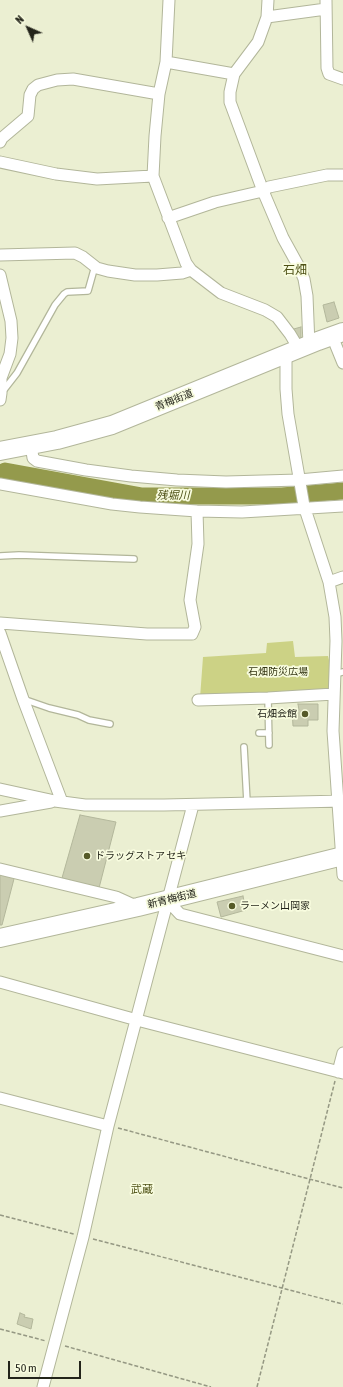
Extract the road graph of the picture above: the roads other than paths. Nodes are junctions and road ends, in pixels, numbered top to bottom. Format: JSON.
{"nodes":[{"id":1,"x":169,"y":0,"type":"edge"},
{"id":2,"x":268,"y":0,"type":"edge"},
{"id":3,"x":326,"y":4,"type":"edge"},
{"id":4,"x":267,"y":17,"type":"junction"},
{"id":5,"x":166,"y":62,"type":"junction"},
{"id":6,"x":234,"y":74,"type":"junction"},
{"id":7,"x":343,"y":79,"type":"edge"},
{"id":8,"x":159,"y":94,"type":"junction"},
{"id":9,"x":0,"y":142,"type":"edge"},
{"id":10,"x":0,"y":162,"type":"edge"},
{"id":11,"x":153,"y":176,"type":"junction"},
{"id":12,"x":343,"y":176,"type":"edge"},
{"id":13,"x":263,"y":191,"type":"junction"},
{"id":14,"x":168,"y":218,"type":"junction"},
{"id":15,"x":0,"y":255,"type":"edge"},
{"id":16,"x":95,"y":266,"type":"junction"},
{"id":17,"x":191,"y":270,"type":"junction"},
{"id":18,"x":0,"y":276,"type":"edge"},
{"id":19,"x":338,"y":334,"type":"edge"},
{"id":20,"x":298,"y":349,"type":"junction"},
{"id":21,"x":343,"y":363,"type":"edge"},
{"id":22,"x":1,"y":397,"type":"edge"},
{"id":23,"x":31,"y":446,"type":"junction"},
{"id":24,"x":0,"y":452,"type":"edge"},
{"id":25,"x":343,"y":476,"type":"edge"},
{"id":26,"x":300,"y":481,"type":"junction"},
{"id":27,"x":0,"y":484,"type":"edge"},
{"id":28,"x":343,"y":506,"type":"edge"},
{"id":29,"x":304,"y":507,"type":"junction"},
{"id":30,"x":197,"y":511,"type":"junction"},
{"id":31,"x":0,"y":556,"type":"edge"},
{"id":32,"x":134,"y":559,"type":"dead end"},
{"id":33,"x":343,"y":577,"type":"edge"},
{"id":34,"x":329,"y":582,"type":"junction"},
{"id":35,"x":0,"y":623,"type":"edge"},
{"id":36,"x":0,"y":633,"type":"edge"},
{"id":37,"x":2,"y":645,"type":"edge"},
{"id":38,"x":339,"y":673,"type":"edge"},
{"id":39,"x":268,"y":698,"type":"junction"},
{"id":40,"x":23,"y":699,"type":"junction"},
{"id":41,"x":337,"y":699,"type":"edge"},
{"id":42,"x":198,"y":700,"type":"dead end"},
{"id":43,"x":110,"y":724,"type":"dead end"},
{"id":44,"x":259,"y":733,"type":"dead end"},
{"id":45,"x":269,"y":733,"type":"junction"},
{"id":46,"x":269,"y":745,"type":"dead end"},
{"id":47,"x":244,"y":747,"type":"dead end"},
{"id":48,"x":0,"y":789,"type":"edge"},
{"id":49,"x":58,"y":801,"type":"junction"},
{"id":50,"x":340,"y":801,"type":"edge"},
{"id":51,"x":247,"y":802,"type":"junction"},
{"id":52,"x":193,"y":804,"type":"junction"},
{"id":53,"x":0,"y":812,"type":"edge"},
{"id":54,"x":342,"y":857,"type":"edge"},
{"id":55,"x":0,"y":868,"type":"edge"},
{"id":56,"x":343,"y":875,"type":"edge"},
{"id":57,"x":167,"y":900,"type":"junction"},
{"id":58,"x":138,"y":907,"type":"junction"},
{"id":59,"x":0,"y":938,"type":"edge"},
{"id":60,"x":343,"y":956,"type":"edge"},
{"id":61,"x":0,"y":982,"type":"edge"},
{"id":62,"x":137,"y":1020,"type":"junction"},
{"id":63,"x":343,"y":1053,"type":"edge"},
{"id":64,"x":340,"y":1073,"type":"edge"},
{"id":65,"x":0,"y":1098,"type":"edge"},
{"id":66,"x":108,"y":1126,"type":"junction"},
{"id":67,"x":43,"y":1387,"type":"edge"}],
"edges":[{"from":1,"to":5,"type":"street"},
{"from":2,"to":4,"type":"street"},
{"from":3,"to":4,"type":"street"},
{"from":3,"to":7,"type":"street"},
{"from":4,"to":6,"type":"street"},
{"from":5,"to":6,"type":"street"},
{"from":5,"to":8,"type":"street"},
{"from":6,"to":13,"type":"street"},
{"from":8,"to":9,"type":"street"},
{"from":8,"to":11,"type":"street"},
{"from":10,"to":11,"type":"street"},
{"from":11,"to":14,"type":"street"},
{"from":12,"to":13,"type":"street"},
{"from":13,"to":14,"type":"street"},
{"from":13,"to":20,"type":"street"},
{"from":14,"to":17,"type":"street"},
{"from":15,"to":16,"type":"street"},
{"from":16,"to":17,"type":"street"},
{"from":16,"to":22,"type":"lane"},
{"from":17,"to":20,"type":"street"},
{"from":18,"to":22,"type":"street"},
{"from":19,"to":20,"type":"main road","name":"青梅街道"},
{"from":19,"to":21,"type":"street"},
{"from":20,"to":23,"type":"main road","name":"青梅街道"},
{"from":20,"to":26,"type":"street"},
{"from":23,"to":24,"type":"main road","name":"青梅街道"},
{"from":23,"to":26,"type":"street"},
{"from":25,"to":26,"type":"street"},
{"from":26,"to":29,"type":"street"},
{"from":27,"to":30,"type":"street"},
{"from":28,"to":29,"type":"street"},
{"from":29,"to":30,"type":"street"},
{"from":29,"to":34,"type":"street"},
{"from":30,"to":35,"type":"street"},
{"from":31,"to":32,"type":"lane"},
{"from":33,"to":34,"type":"street"},
{"from":34,"to":38,"type":"street"},
{"from":36,"to":37,"type":"street"},
{"from":37,"to":40,"type":"street"},
{"from":38,"to":41,"type":"street"},
{"from":39,"to":41,"type":"street"},
{"from":39,"to":42,"type":"street"},
{"from":39,"to":45,"type":"lane"},
{"from":40,"to":43,"type":"lane"},
{"from":40,"to":49,"type":"street"},
{"from":41,"to":50,"type":"street"},
{"from":44,"to":45,"type":"lane"},
{"from":45,"to":46,"type":"lane"},
{"from":47,"to":51,"type":"lane"},
{"from":48,"to":49,"type":"street"},
{"from":49,"to":52,"type":"street"},
{"from":49,"to":53,"type":"street"},
{"from":50,"to":51,"type":"street"},
{"from":50,"to":54,"type":"street"},
{"from":51,"to":52,"type":"street"},
{"from":52,"to":57,"type":"street"},
{"from":54,"to":56,"type":"street"},
{"from":54,"to":57,"type":"main road","name":"新青梅街道"},
{"from":55,"to":58,"type":"street"},
{"from":57,"to":58,"type":"main road","name":"新青梅街道"},
{"from":57,"to":60,"type":"street"},
{"from":57,"to":62,"type":"street"},
{"from":58,"to":59,"type":"main road","name":"新青梅街道"},
{"from":61,"to":62,"type":"street"},
{"from":62,"to":64,"type":"street"},
{"from":62,"to":66,"type":"street"},
{"from":63,"to":64,"type":"street"},
{"from":65,"to":66,"type":"street"},
{"from":66,"to":67,"type":"street"}]}
